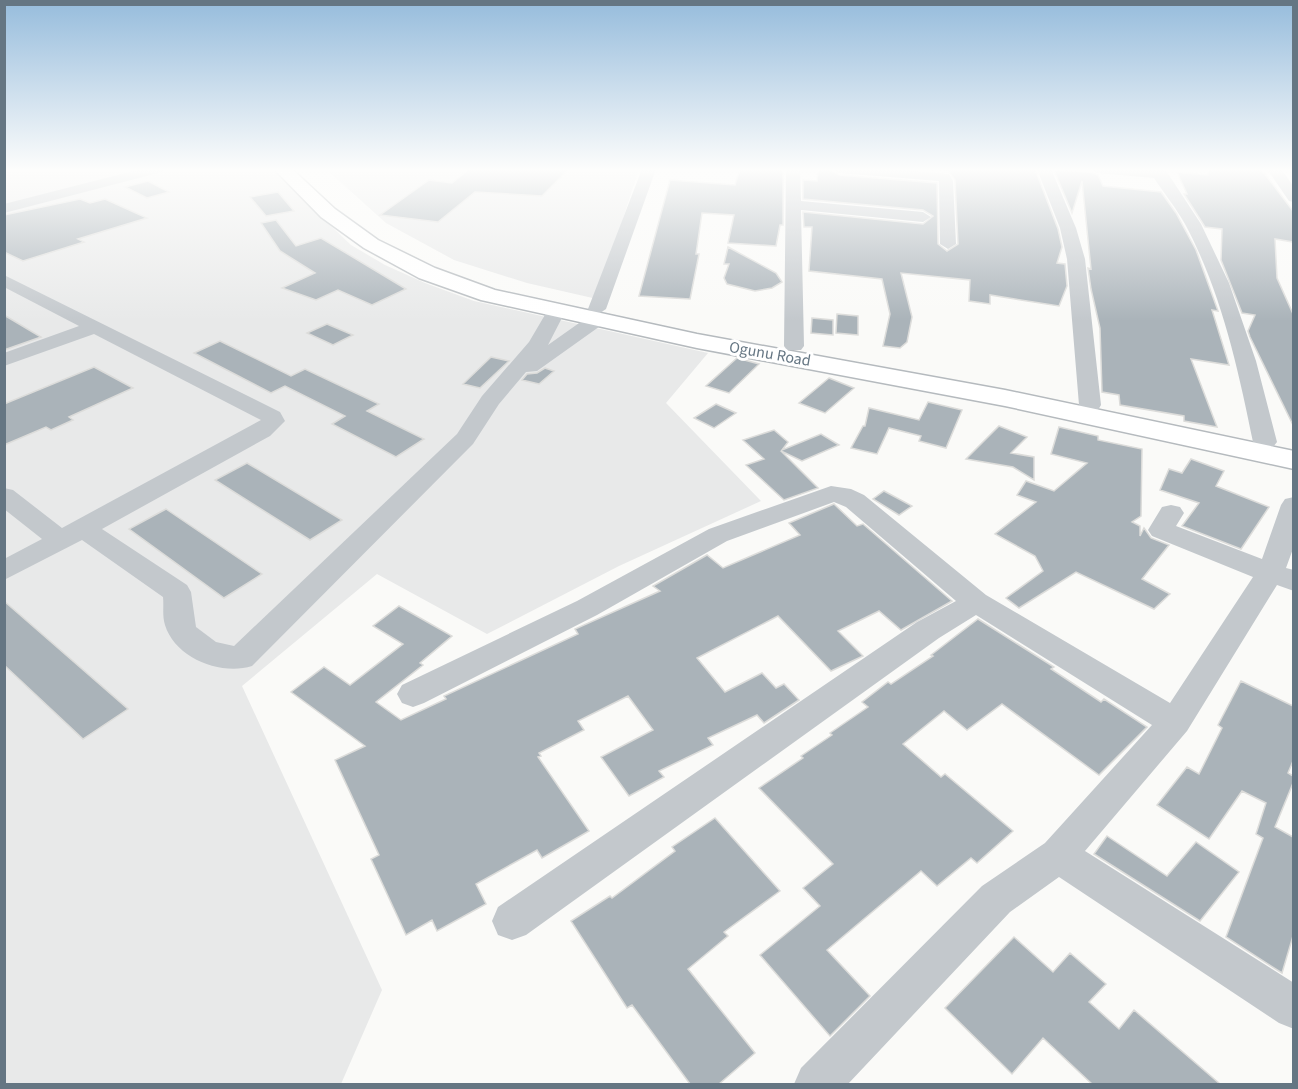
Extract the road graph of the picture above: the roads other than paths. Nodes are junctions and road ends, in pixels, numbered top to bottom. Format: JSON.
{"nodes":[{"id":1,"x":337,"y":220,"type":"edge"},
{"id":2,"x":358,"y":220,"type":"edge"},
{"id":3,"x":631,"y":220,"type":"edge"},
{"id":4,"x":792,"y":220,"type":"edge"},
{"id":5,"x":947,"y":220,"type":"edge"},
{"id":6,"x":1065,"y":220,"type":"edge"},
{"id":7,"x":1190,"y":220,"type":"edge"},
{"id":8,"x":948,"y":244,"type":"dead end"},
{"id":9,"x":4,"y":280,"type":"edge"},
{"id":10,"x":556,"y":312,"type":"junction"},
{"id":11,"x":596,"y":315,"type":"junction"},
{"id":12,"x":94,"y":327,"type":"junction"},
{"id":13,"x":794,"y":346,"type":"junction"},
{"id":14,"x":4,"y":360,"type":"edge"},
{"id":15,"x":490,"y":401,"type":"junction"},
{"id":16,"x":1090,"y":405,"type":"junction"},
{"id":17,"x":1265,"y":442,"type":"junction"},
{"id":18,"x":1293,"y":447,"type":"edge"},
{"id":19,"x":1293,"y":460,"type":"edge"},
{"id":20,"x":4,"y":496,"type":"edge"},
{"id":21,"x":1293,"y":506,"type":"edge"},
{"id":22,"x":1171,"y":513,"type":"dead end"},
{"id":23,"x":71,"y":534,"type":"junction"},
{"id":24,"x":4,"y":571,"type":"edge"},
{"id":25,"x":1282,"y":576,"type":"edge"},
{"id":26,"x":976,"y":602,"type":"junction"},
{"id":27,"x":413,"y":694,"type":"dead end"},
{"id":28,"x":1175,"y":722,"type":"junction"},
{"id":29,"x":1058,"y":855,"type":"junction"},
{"id":30,"x":512,"y":921,"type":"dead end"},
{"id":31,"x":1293,"y":1008,"type":"edge"},
{"id":32,"x":817,"y":1084,"type":"edge"}],
"edges":[{"from":1,"to":10,"type":"main road","name":"Ogunu Road"},
{"from":2,"to":11,"type":"main road","name":"Ogunu Road"},
{"from":3,"to":11,"type":"street"},
{"from":4,"to":13,"type":"street"},
{"from":5,"to":8,"type":"street"},
{"from":6,"to":16,"type":"street"},
{"from":7,"to":17,"type":"street"},
{"from":9,"to":12,"type":"street"},
{"from":10,"to":11,"type":"main road","name":"Ogunu Road"},
{"from":10,"to":15,"type":"street"},
{"from":11,"to":13,"type":"main road","name":"Ogunu Road"},
{"from":11,"to":15,"type":"street"},
{"from":11,"to":19,"type":"main road","name":"Ogunu Road"},
{"from":12,"to":14,"type":"street"},
{"from":12,"to":23,"type":"street"},
{"from":13,"to":16,"type":"main road","name":"Ogunu Road"},
{"from":15,"to":23,"type":"street"},
{"from":16,"to":17,"type":"main road","name":"Ogunu Road"},
{"from":17,"to":18,"type":"main road","name":"Ogunu Road"},
{"from":20,"to":23,"type":"street"},
{"from":21,"to":25,"type":"street"},
{"from":22,"to":25,"type":"street"},
{"from":23,"to":24,"type":"street"},
{"from":25,"to":28,"type":"street"},
{"from":26,"to":27,"type":"street"},
{"from":26,"to":28,"type":"street"},
{"from":26,"to":30,"type":"street"},
{"from":28,"to":29,"type":"street"},
{"from":29,"to":31,"type":"street"},
{"from":29,"to":32,"type":"street"}]}
